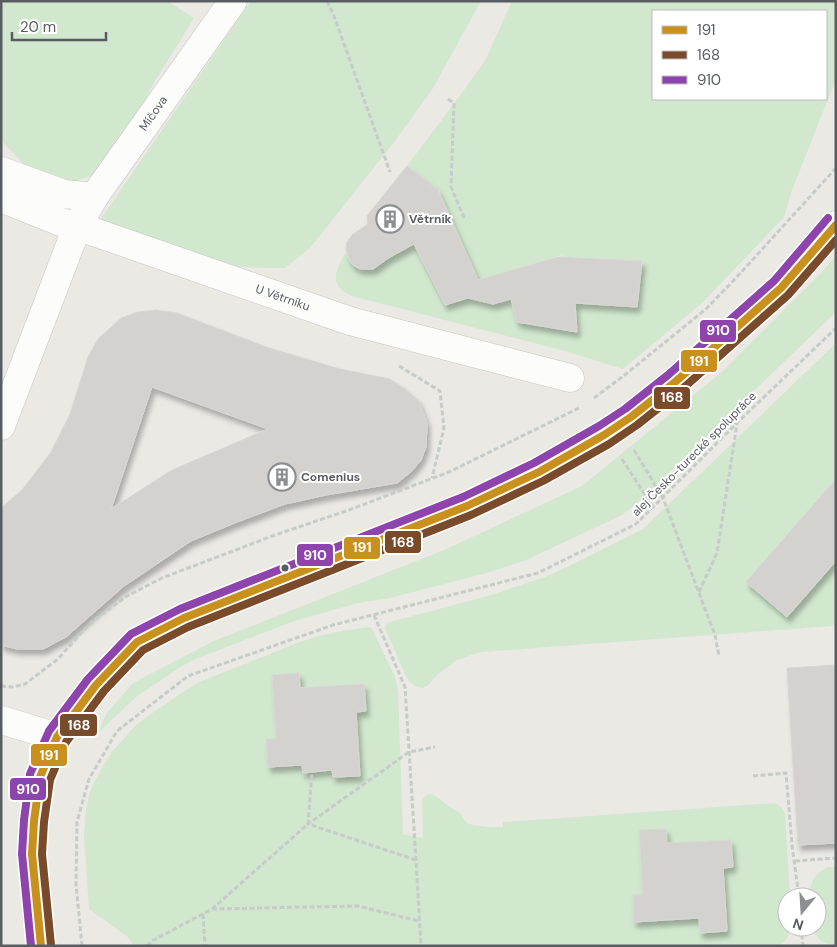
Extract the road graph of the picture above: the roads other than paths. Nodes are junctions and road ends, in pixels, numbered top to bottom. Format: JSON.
{"nodes":[{"id":1,"x":233,"y":1,"type":"edge"},
{"id":2,"x":1,"y":171,"type":"edge"},
{"id":3,"x":94,"y":197,"type":"junction"},
{"id":4,"x":1,"y":198,"type":"edge"},
{"id":5,"x":836,"y":225,"type":"edge"},
{"id":6,"x":77,"y":227,"type":"junction"},
{"id":7,"x":570,"y":378,"type":"road end"},
{"id":8,"x":1,"y":426,"type":"edge"},
{"id":9,"x":1,"y":720,"type":"edge"},
{"id":10,"x":57,"y":737,"type":"junction"},
{"id":11,"x":41,"y":946,"type":"edge"}],
"edges":[{"from":1,"to":3,"type":"street","name":"Míčova"},
{"from":2,"to":3,"type":"street"},
{"from":3,"to":6,"type":"street","name":"Míčova"},
{"from":4,"to":6,"type":"street","name":"U Větrníku"},
{"from":5,"to":10,"type":"street"},
{"from":6,"to":7,"type":"street","name":"U Větrníku"},
{"from":6,"to":8,"type":"street","name":"Míčova"},
{"from":9,"to":10,"type":"street"},
{"from":10,"to":11,"type":"street"}]}
